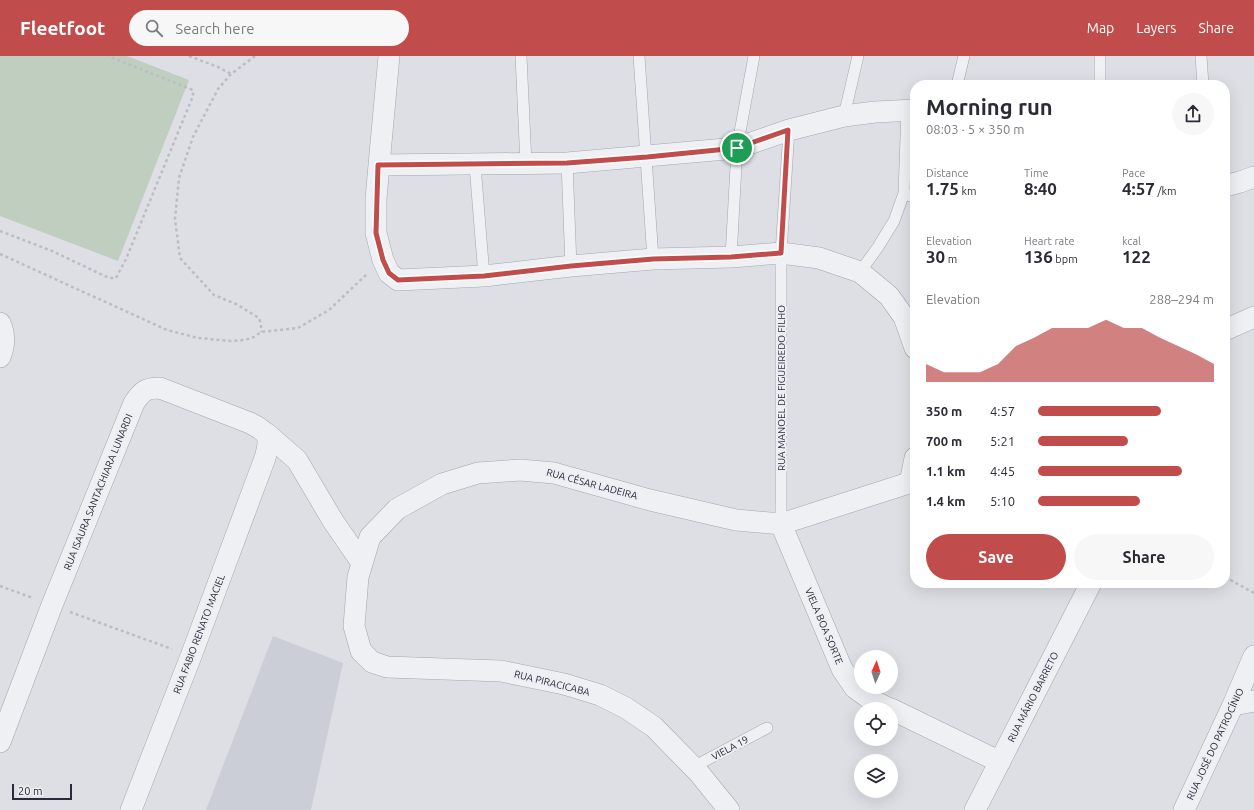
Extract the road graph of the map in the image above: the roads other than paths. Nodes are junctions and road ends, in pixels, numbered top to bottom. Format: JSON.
{"nodes":[{"id":1,"x":389,"y":56,"type":"edge"},
{"id":2,"x":521,"y":56,"type":"edge"},
{"id":3,"x":639,"y":56,"type":"edge"},
{"id":4,"x":754,"y":56,"type":"edge"},
{"id":5,"x":858,"y":56,"type":"edge"},
{"id":6,"x":964,"y":56,"type":"edge"},
{"id":7,"x":1100,"y":56,"type":"edge"},
{"id":8,"x":1201,"y":56,"type":"edge"},
{"id":9,"x":958,"y":80,"type":"edge"},
{"id":10,"x":1100,"y":80,"type":"edge"},
{"id":11,"x":1203,"y":80,"type":"edge"},
{"id":12,"x":910,"y":110,"type":"edge"},
{"id":13,"x":844,"y":116,"type":"junction"},
{"id":14,"x":910,"y":122,"type":"edge"},
{"id":15,"x":788,"y":130,"type":"junction"},
{"id":16,"x":737,"y":148,"type":"junction"},
{"id":17,"x":647,"y":157,"type":"junction"},
{"id":18,"x":567,"y":163,"type":"junction"},
{"id":19,"x":526,"y":164,"type":"junction"},
{"id":20,"x":378,"y":165,"type":"junction"},
{"id":21,"x":475,"y":165,"type":"junction"},
{"id":22,"x":1254,"y":177,"type":"edge"},
{"id":23,"x":1230,"y":185,"type":"edge"},
{"id":24,"x":904,"y":193,"type":"junction"},
{"id":25,"x":910,"y":196,"type":"edge"},
{"id":26,"x":781,"y":253,"type":"junction"},
{"id":27,"x":731,"y":257,"type":"junction"},
{"id":28,"x":653,"y":259,"type":"junction"},
{"id":29,"x":571,"y":266,"type":"junction"},
{"id":30,"x":860,"y":272,"type":"junction"},
{"id":31,"x":484,"y":276,"type":"junction"},
{"id":32,"x":1254,"y":317,"type":"edge"},
{"id":33,"x":0,"y":322,"type":"edge"},
{"id":34,"x":1230,"y":328,"type":"edge"},
{"id":35,"x":910,"y":334,"type":"edge"},
{"id":36,"x":0,"y":357,"type":"edge"},
{"id":37,"x":266,"y":433,"type":"junction"},
{"id":38,"x":910,"y":483,"type":"edge"},
{"id":39,"x":781,"y":524,"type":"junction"},
{"id":40,"x":362,"y":563,"type":"junction"},
{"id":41,"x":1088,"y":588,"type":"edge"},
{"id":42,"x":354,"y":626,"type":"joint"},
{"id":43,"x":1254,"y":656,"type":"edge"},
{"id":44,"x":1254,"y":701,"type":"edge"},
{"id":45,"x":875,"y":702,"type":"edge"},
{"id":46,"x":1234,"y":705,"type":"junction"},
{"id":47,"x":898,"y":713,"type":"edge"},
{"id":48,"x":767,"y":728,"type":"dead end"},
{"id":49,"x":0,"y":742,"type":"edge"},
{"id":50,"x":1000,"y":762,"type":"junction"},
{"id":51,"x":693,"y":767,"type":"junction"},
{"id":52,"x":131,"y":810,"type":"edge"},
{"id":53,"x":729,"y":810,"type":"edge"},
{"id":54,"x":975,"y":810,"type":"edge"},
{"id":55,"x":1184,"y":810,"type":"edge"}],
"edges":[{"from":1,"to":20,"type":"street"},
{"from":2,"to":19,"type":"lane"},
{"from":3,"to":17,"type":"lane"},
{"from":4,"to":16,"type":"lane"},
{"from":5,"to":13,"type":"lane"},
{"from":6,"to":9,"type":"lane"},
{"from":7,"to":10,"type":"lane"},
{"from":8,"to":11,"type":"lane"},
{"from":12,"to":13,"type":"street"},
{"from":13,"to":15,"type":"street"},
{"from":14,"to":24,"type":"lane"},
{"from":15,"to":16,"type":"street"},
{"from":15,"to":26,"type":"lane","name":"RUA MANOEL DE FIGUEIREDO FILHO"},
{"from":16,"to":17,"type":"street"},
{"from":16,"to":27,"type":"lane"},
{"from":17,"to":18,"type":"street"},
{"from":17,"to":28,"type":"lane"},
{"from":18,"to":19,"type":"street"},
{"from":18,"to":29,"type":"lane"},
{"from":19,"to":21,"type":"street"},
{"from":20,"to":21,"type":"street"},
{"from":20,"to":31,"type":"street"},
{"from":21,"to":31,"type":"lane"},
{"from":22,"to":23,"type":"street"},
{"from":24,"to":25,"type":"lane"},
{"from":24,"to":30,"type":"lane"},
{"from":26,"to":27,"type":"street"},
{"from":26,"to":30,"type":"street"},
{"from":26,"to":39,"type":"lane","name":"RUA MANOEL DE FIGUEIREDO FILHO"},
{"from":27,"to":28,"type":"street"},
{"from":28,"to":29,"type":"street"},
{"from":29,"to":31,"type":"street"},
{"from":30,"to":35,"type":"street"},
{"from":32,"to":34,"type":"street"},
{"from":33,"to":36,"type":"street"},
{"from":37,"to":40,"type":"street","name":"RUA ISAURA SANTACHIARA LUNARDI"},
{"from":37,"to":49,"type":"street","name":"RUA ISAURA SANTACHIARA LUNARDI"},
{"from":37,"to":52,"type":"street","name":"RUA FABIO RENATO MACIEL"},
{"from":38,"to":39,"type":"street","name":"RUA CÉSAR LADEIRA"},
{"from":39,"to":40,"type":"street","name":"RUA CÉSAR LADEIRA"},
{"from":39,"to":45,"type":"street","name":"VIELA BOA SORTE"},
{"from":40,"to":42,"type":"street","name":"RUA CÉSAR LADEIRA"},
{"from":41,"to":50,"type":"street","name":"RUA MÁRIO BARRETO"},
{"from":42,"to":51,"type":"street","name":"RUA PIRACICABA"},
{"from":43,"to":46,"type":"street","name":"RUA JOSÉ DO PATROCÍNIO"},
{"from":44,"to":46,"type":"street"},
{"from":46,"to":55,"type":"street","name":"RUA JOSÉ DO PATROCÍNIO"},
{"from":47,"to":50,"type":"street","name":"VIELA BOA SORTE"},
{"from":48,"to":51,"type":"lane","name":"VIELA 19"},
{"from":50,"to":54,"type":"street","name":"RUA MÁRIO BARRETO"},
{"from":51,"to":53,"type":"street","name":"RUA PIRACICABA"}]}
